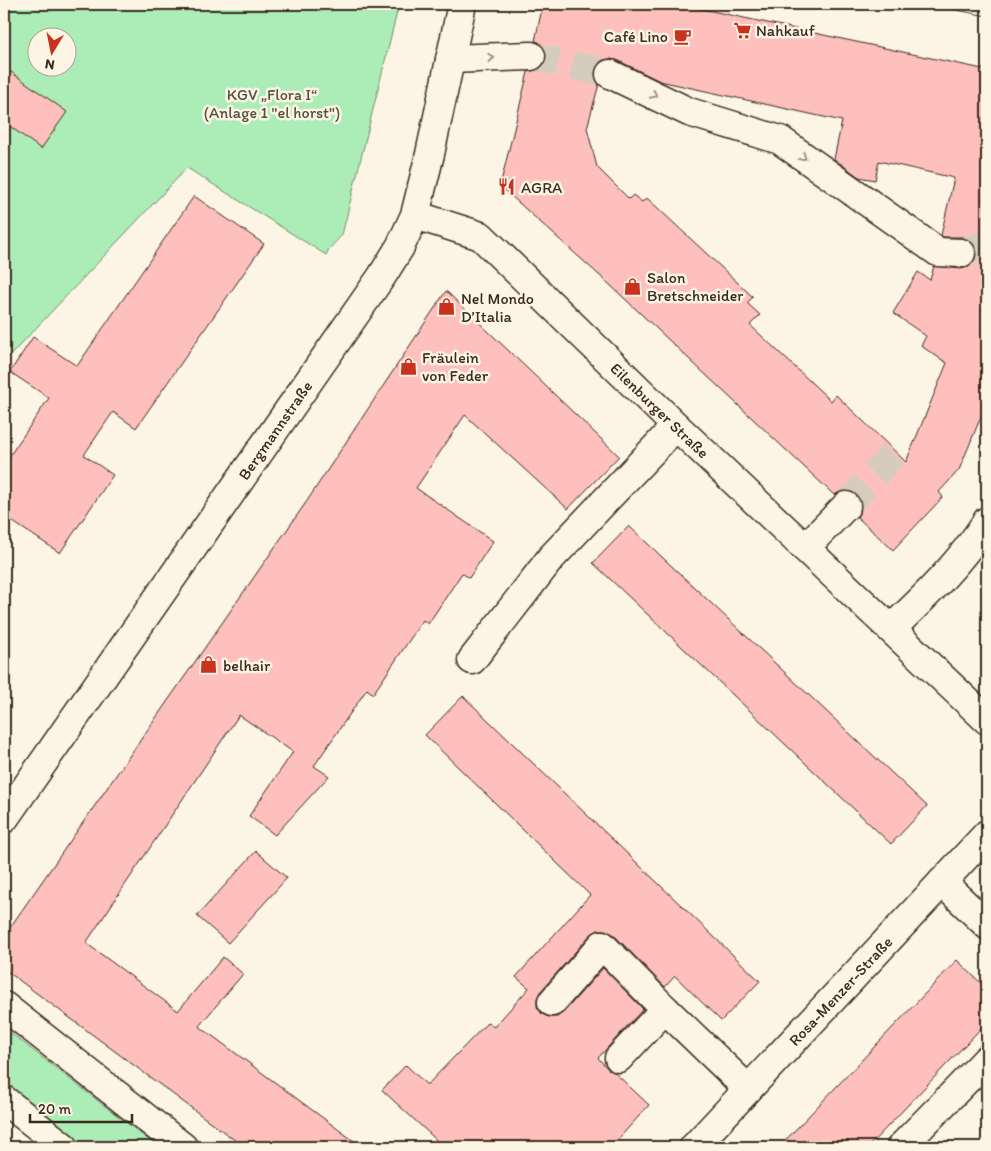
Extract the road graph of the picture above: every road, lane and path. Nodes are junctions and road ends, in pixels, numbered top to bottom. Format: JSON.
{"nodes":[{"id":1,"x":462,"y":4,"type":"edge"},
{"id":2,"x":531,"y":56,"type":"tunnel mouth"},
{"id":3,"x":450,"y":59,"type":"junction"},
{"id":4,"x":610,"y":74,"type":"tunnel mouth"},
{"id":5,"x":415,"y":215,"type":"junction"},
{"id":6,"x":961,"y":253,"type":"tunnel mouth"},
{"id":7,"x":676,"y":426,"type":"junction"},
{"id":8,"x":846,"y":506,"type":"tunnel mouth"},
{"id":9,"x":987,"y":521,"type":"edge"},
{"id":10,"x":805,"y":548,"type":"junction"},
{"id":11,"x":891,"y":629,"type":"junction"},
{"id":12,"x":472,"y":660,"type":"dead end"},
{"id":13,"x":987,"y":720,"type":"edge"},
{"id":14,"x":4,"y":819,"type":"edge"},
{"id":15,"x":987,"y":834,"type":"edge"},
{"id":16,"x":942,"y":882,"type":"junction"},
{"id":17,"x":987,"y":925,"type":"edge"},
{"id":18,"x":552,"y":1002,"type":"dead end"},
{"id":19,"x":4,"y":1006,"type":"edge"},
{"id":20,"x":665,"y":1009,"type":"junction"},
{"id":21,"x":619,"y":1058,"type":"dead end"},
{"id":22,"x":987,"y":1059,"type":"edge"},
{"id":23,"x":748,"y":1089,"type":"junction"},
{"id":24,"x":4,"y":1100,"type":"edge"},
{"id":25,"x":64,"y":1147,"type":"edge"},
{"id":26,"x":183,"y":1147,"type":"edge"},
{"id":27,"x":694,"y":1147,"type":"edge"},
{"id":28,"x":901,"y":1147,"type":"edge"}],
"edges":[{"from":1,"to":3,"type":"street","name":"Bergmannstraße"},
{"from":3,"to":2,"type":"street","one_way":true},
{"from":3,"to":5,"type":"street","name":"Bergmannstraße"},
{"from":4,"to":6,"type":"street","one_way":true},
{"from":5,"to":7,"type":"street","name":"Eilenburger Straße"},
{"from":5,"to":14,"type":"street","name":"Bergmannstraße"},
{"from":7,"to":10,"type":"street","name":"Eilenburger Straße"},
{"from":7,"to":12,"type":"street"},
{"from":8,"to":10,"type":"street"},
{"from":9,"to":11,"type":"street"},
{"from":10,"to":11,"type":"street","name":"Eilenburger Straße"},
{"from":11,"to":13,"type":"street","name":"Eilenburger Straße"},
{"from":15,"to":16,"type":"street","name":"Rosa-Menzer-Straße"},
{"from":16,"to":17,"type":"street"},
{"from":16,"to":23,"type":"street","name":"Rosa-Menzer-Straße"},
{"from":18,"to":20,"type":"street"},
{"from":19,"to":26,"type":"street"},
{"from":20,"to":21,"type":"street"},
{"from":20,"to":23,"type":"street"},
{"from":22,"to":28,"type":"street"},
{"from":23,"to":27,"type":"street","name":"Rosa-Menzer-Straße"},
{"from":24,"to":25,"type":"street"}]}
